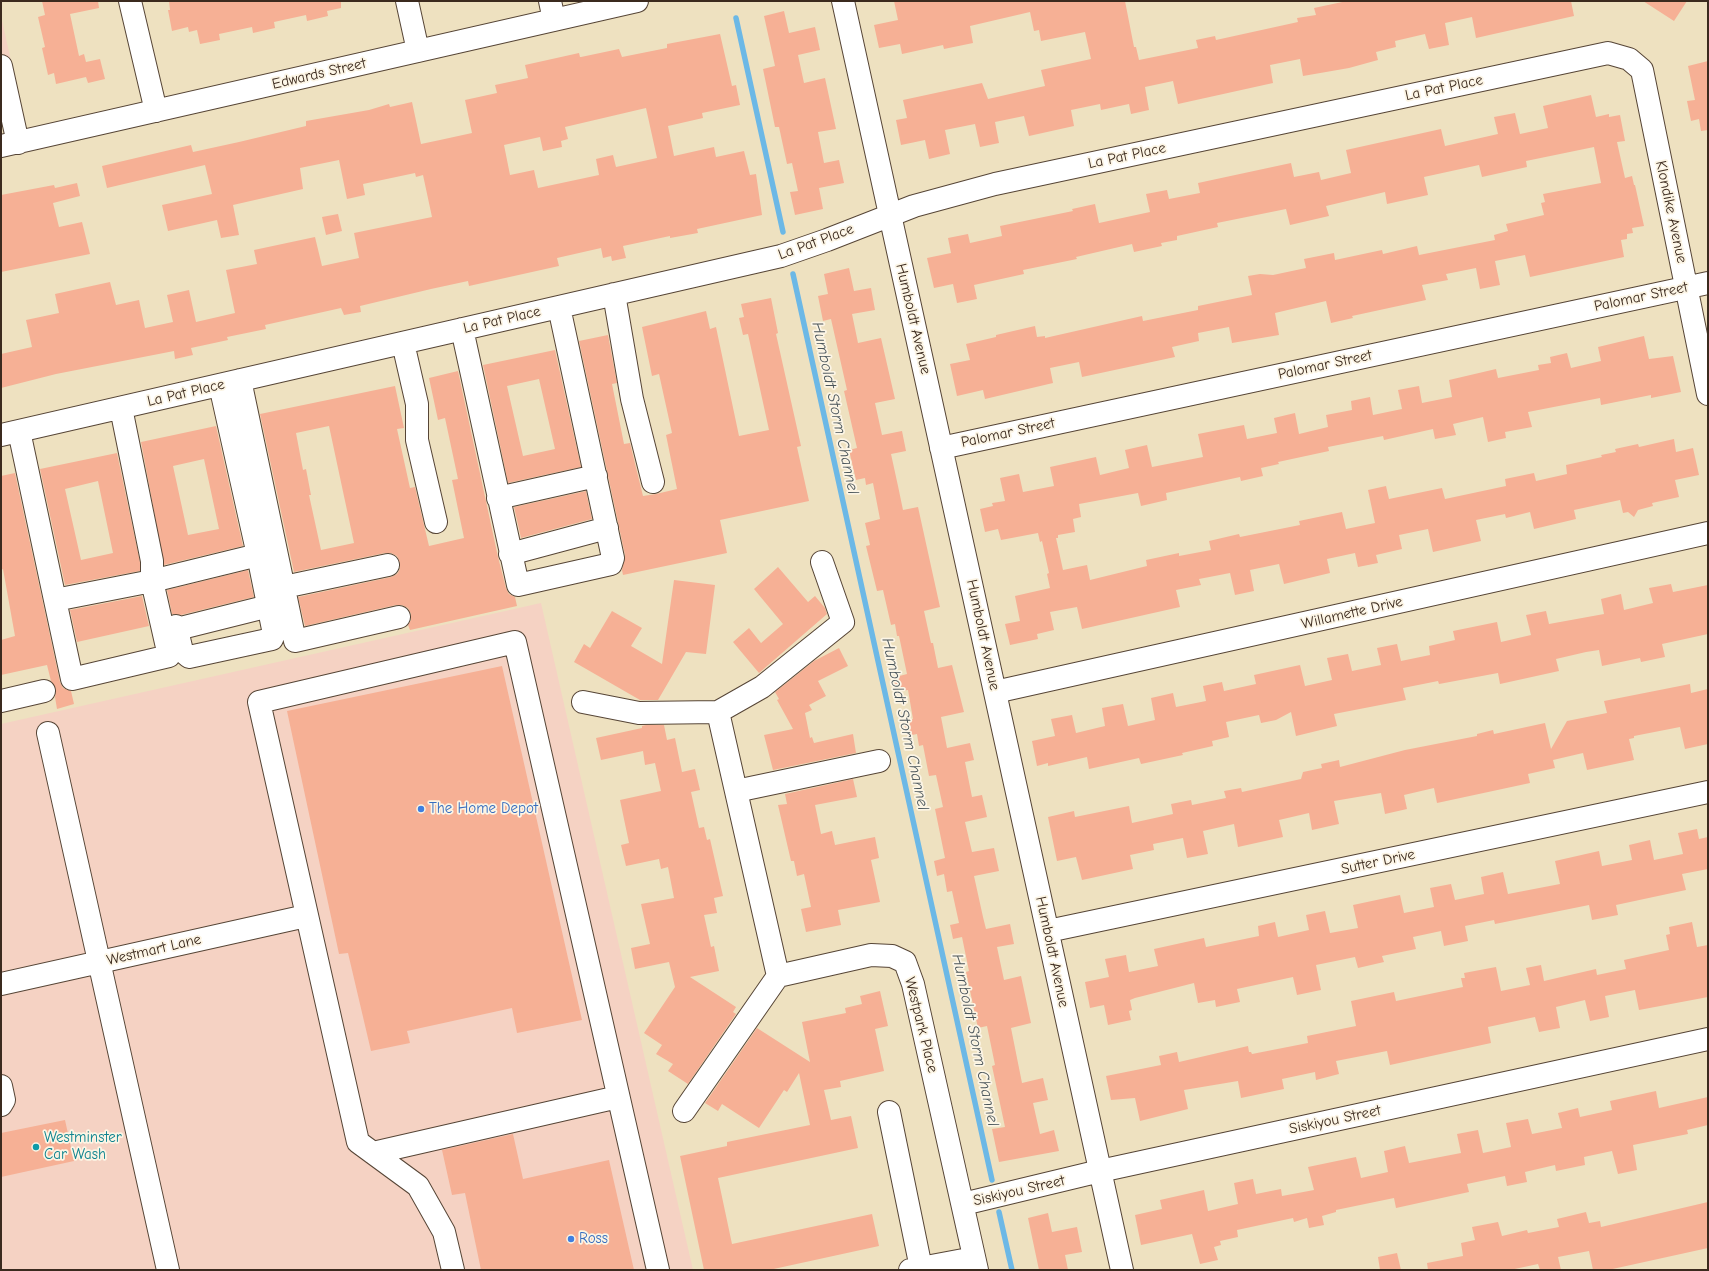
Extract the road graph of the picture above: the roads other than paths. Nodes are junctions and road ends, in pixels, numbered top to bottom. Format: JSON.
{"nodes":[{"id":1,"x":130,"y":1,"type":"edge"},
{"id":2,"x":407,"y":1,"type":"edge"},
{"id":3,"x":637,"y":1,"type":"edge"},
{"id":4,"x":843,"y":1,"type":"edge"},
{"id":5,"x":552,"y":10,"type":"edge"},
{"id":6,"x":418,"y":51,"type":"junction"},
{"id":7,"x":1630,"y":59,"type":"joint"},
{"id":8,"x":1,"y":66,"type":"edge"},
{"id":9,"x":156,"y":112,"type":"junction"},
{"id":10,"x":9,"y":145,"type":"edge"},
{"id":11,"x":890,"y":215,"type":"junction"},
{"id":12,"x":1708,"y":283,"type":"edge"},
{"id":13,"x":1686,"y":288,"type":"junction"},
{"id":14,"x":614,"y":294,"type":"junction"},
{"id":15,"x":559,"y":307,"type":"junction"},
{"id":16,"x":462,"y":329,"type":"junction"},
{"id":17,"x":403,"y":343,"type":"junction"},
{"id":18,"x":230,"y":382,"type":"junction"},
{"id":19,"x":1708,"y":394,"type":"edge"},
{"id":20,"x":121,"y":408,"type":"junction"},
{"id":21,"x":10,"y":433,"type":"edge"},
{"id":22,"x":941,"y":448,"type":"junction"},
{"id":23,"x":596,"y":476,"type":"junction"},
{"id":24,"x":653,"y":482,"type":"dead end"},
{"id":25,"x":498,"y":498,"type":"junction"},
{"id":26,"x":436,"y":522,"type":"dead end"},
{"id":27,"x":607,"y":528,"type":"junction"},
{"id":28,"x":1708,"y":533,"type":"edge"},
{"id":29,"x":510,"y":554,"type":"junction"},
{"id":30,"x":258,"y":555,"type":"junction"},
{"id":31,"x":822,"y":562,"type":"dead end"},
{"id":32,"x":388,"y":565,"type":"dead end"},
{"id":33,"x":158,"y":580,"type":"junction"},
{"id":34,"x":284,"y":587,"type":"junction"},
{"id":35,"x":55,"y":600,"type":"junction"},
{"id":36,"x":269,"y":606,"type":"junction"},
{"id":37,"x":400,"y":617,"type":"dead end"},
{"id":38,"x":177,"y":629,"type":"junction"},
{"id":39,"x":44,"y":691,"type":"dead end"},
{"id":40,"x":995,"y":692,"type":"junction"},
{"id":41,"x":1,"y":701,"type":"edge"},
{"id":42,"x":583,"y":702,"type":"dead end"},
{"id":43,"x":718,"y":712,"type":"junction"},
{"id":44,"x":48,"y":733,"type":"dead end"},
{"id":45,"x":879,"y":761,"type":"dead end"},
{"id":46,"x":736,"y":791,"type":"junction"},
{"id":47,"x":1708,"y":792,"type":"edge"},
{"id":48,"x":306,"y":916,"type":"junction"},
{"id":49,"x":1048,"y":932,"type":"junction"},
{"id":50,"x":99,"y":962,"type":"junction"},
{"id":51,"x":778,"y":976,"type":"junction"},
{"id":52,"x":1,"y":984,"type":"edge"},
{"id":53,"x":1708,"y":1039,"type":"edge"},
{"id":54,"x":1,"y":1086,"type":"edge"},
{"id":55,"x":618,"y":1097,"type":"junction"},
{"id":56,"x":1,"y":1105,"type":"edge"},
{"id":57,"x":684,"y":1111,"type":"dead end"},
{"id":58,"x":888,"y":1112,"type":"dead end"},
{"id":59,"x":373,"y":1153,"type":"junction"},
{"id":60,"x":1100,"y":1171,"type":"junction"},
{"id":61,"x":963,"y":1204,"type":"junction"},
{"id":62,"x":976,"y":1264,"type":"edge"},
{"id":63,"x":916,"y":1269,"type":"edge"},
{"id":64,"x":168,"y":1270,"type":"edge"},
{"id":65,"x":453,"y":1270,"type":"edge"},
{"id":66,"x":658,"y":1270,"type":"edge"},
{"id":67,"x":1122,"y":1270,"type":"edge"}],
"edges":[{"from":1,"to":9,"type":"street"},
{"from":2,"to":6,"type":"street"},
{"from":3,"to":5,"type":"street","name":"Edwards Street"},
{"from":4,"to":11,"type":"street","name":"Humboldt Avenue"},
{"from":5,"to":6,"type":"street","name":"Edwards Street"},
{"from":6,"to":9,"type":"street","name":"Edwards Street"},
{"from":7,"to":11,"type":"street","name":"La Pat Place"},
{"from":7,"to":13,"type":"street","name":"Klondike Avenue"},
{"from":8,"to":10,"type":"street"},
{"from":9,"to":10,"type":"street","name":"Edwards Street"},
{"from":11,"to":14,"type":"street","name":"La Pat Place"},
{"from":11,"to":22,"type":"street","name":"Humboldt Avenue"},
{"from":12,"to":13,"type":"street","name":"Palomar Street"},
{"from":13,"to":19,"type":"street","name":"Klondike Avenue"},
{"from":13,"to":22,"type":"street","name":"Palomar Street"},
{"from":14,"to":15,"type":"street","name":"La Pat Place"},
{"from":14,"to":24,"type":"street"},
{"from":15,"to":16,"type":"street","name":"La Pat Place"},
{"from":15,"to":23,"type":"street"},
{"from":16,"to":17,"type":"street","name":"La Pat Place"},
{"from":16,"to":25,"type":"street"},
{"from":17,"to":18,"type":"street","name":"La Pat Place"},
{"from":17,"to":26,"type":"street"},
{"from":18,"to":20,"type":"street","name":"La Pat Place"},
{"from":18,"to":30,"type":"street"},
{"from":18,"to":34,"type":"street"},
{"from":20,"to":21,"type":"street","name":"La Pat Place"},
{"from":20,"to":33,"type":"street"},
{"from":21,"to":35,"type":"street"},
{"from":22,"to":40,"type":"street","name":"Humboldt Avenue"},
{"from":23,"to":25,"type":"street"},
{"from":23,"to":27,"type":"street"},
{"from":25,"to":29,"type":"street"},
{"from":27,"to":29,"type":"street"},
{"from":27,"to":29,"type":"street"},
{"from":28,"to":40,"type":"street","name":"Willamette Drive"},
{"from":30,"to":33,"type":"street"},
{"from":30,"to":36,"type":"street"},
{"from":31,"to":43,"type":"street"},
{"from":32,"to":34,"type":"street"},
{"from":33,"to":35,"type":"street"},
{"from":33,"to":35,"type":"street"},
{"from":33,"to":38,"type":"street"},
{"from":34,"to":37,"type":"street"},
{"from":36,"to":38,"type":"street"},
{"from":36,"to":38,"type":"street"},
{"from":39,"to":41,"type":"street"},
{"from":40,"to":49,"type":"street","name":"Humboldt Avenue"},
{"from":42,"to":43,"type":"street"},
{"from":43,"to":46,"type":"street"},
{"from":44,"to":50,"type":"street"},
{"from":45,"to":46,"type":"street"},
{"from":46,"to":51,"type":"street"},
{"from":47,"to":49,"type":"street","name":"Sutter Drive"},
{"from":48,"to":50,"type":"street","name":"Westmart Lane"},
{"from":48,"to":55,"type":"street"},
{"from":48,"to":59,"type":"street"},
{"from":49,"to":60,"type":"street","name":"Humboldt Avenue"},
{"from":50,"to":52,"type":"street","name":"Westmart Lane"},
{"from":50,"to":64,"type":"street"},
{"from":51,"to":57,"type":"street"},
{"from":51,"to":61,"type":"street","name":"Westpark Place"},
{"from":53,"to":60,"type":"street","name":"Siskiyou Street"},
{"from":54,"to":56,"type":"street"},
{"from":55,"to":59,"type":"street"},
{"from":55,"to":66,"type":"street"},
{"from":58,"to":63,"type":"street"},
{"from":59,"to":65,"type":"street"},
{"from":60,"to":61,"type":"street","name":"Siskiyou Street"},
{"from":60,"to":67,"type":"street","name":"Humboldt Avenue"},
{"from":61,"to":62,"type":"street","name":"Westpark Place"},
{"from":62,"to":63,"type":"street"}]}
